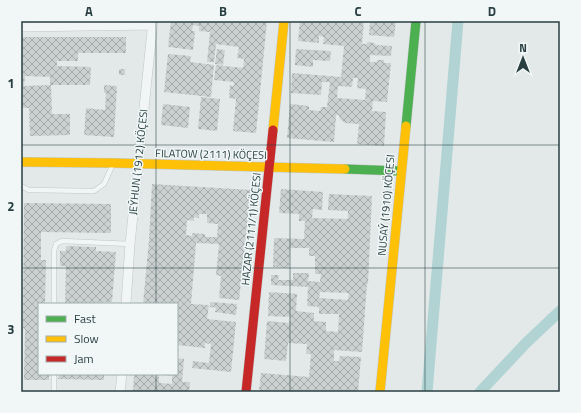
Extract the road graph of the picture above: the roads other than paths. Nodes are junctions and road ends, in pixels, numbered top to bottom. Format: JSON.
{"nodes":[{"id":1,"x":284,"y":21,"type":"edge"},
{"id":2,"x":416,"y":21,"type":"edge"},
{"id":3,"x":153,"y":23,"type":"edge"},
{"id":4,"x":21,"y":27,"type":"edge"},
{"id":5,"x":21,"y":162,"type":"edge"},
{"id":6,"x":113,"y":163,"type":"junction"},
{"id":7,"x":138,"y":164,"type":"junction"},
{"id":8,"x":270,"y":167,"type":"junction"},
{"id":9,"x":401,"y":171,"type":"junction"},
{"id":10,"x":21,"y":186,"type":"edge"},
{"id":11,"x":130,"y":244,"type":"junction"},
{"id":12,"x":54,"y":303,"type":"edge"},
{"id":13,"x":126,"y":303,"type":"edge"},
{"id":14,"x":54,"y":375,"type":"edge"},
{"id":15,"x":122,"y":375,"type":"edge"},
{"id":16,"x":54,"y":392,"type":"edge"},
{"id":17,"x":120,"y":392,"type":"edge"},
{"id":18,"x":246,"y":392,"type":"edge"},
{"id":19,"x":380,"y":392,"type":"edge"}],
"edges":[{"from":1,"to":8,"type":"street","name":"HAZAR (2111/1) KÖÇESI"},
{"from":2,"to":9,"type":"street","name":"NUSAÝ (1910) KÖÇESI"},
{"from":3,"to":4,"type":"street"},
{"from":3,"to":7,"type":"street","name":"JEÝHUN (1912) KÖÇESI"},
{"from":5,"to":6,"type":"street","name":"FILATOW (2111) KÖÇESI"},
{"from":6,"to":7,"type":"street","name":"FILATOW (2111) KÖÇESI"},
{"from":6,"to":10,"type":"lane"},
{"from":7,"to":8,"type":"street","name":"FILATOW (2111) KÖÇESI"},
{"from":7,"to":11,"type":"street","name":"JEÝHUN (1912) KÖÇESI"},
{"from":8,"to":9,"type":"street","name":"FILATOW (2111) KÖÇESI"},
{"from":8,"to":18,"type":"street","name":"HAZAR (2111/1) KÖÇESI"},
{"from":9,"to":19,"type":"street","name":"NUSAÝ (1910) KÖÇESI"},
{"from":11,"to":12,"type":"lane"},
{"from":11,"to":13,"type":"street","name":"JEÝHUN (1912) KÖÇESI"},
{"from":14,"to":16,"type":"lane"},
{"from":15,"to":17,"type":"street"}]}
